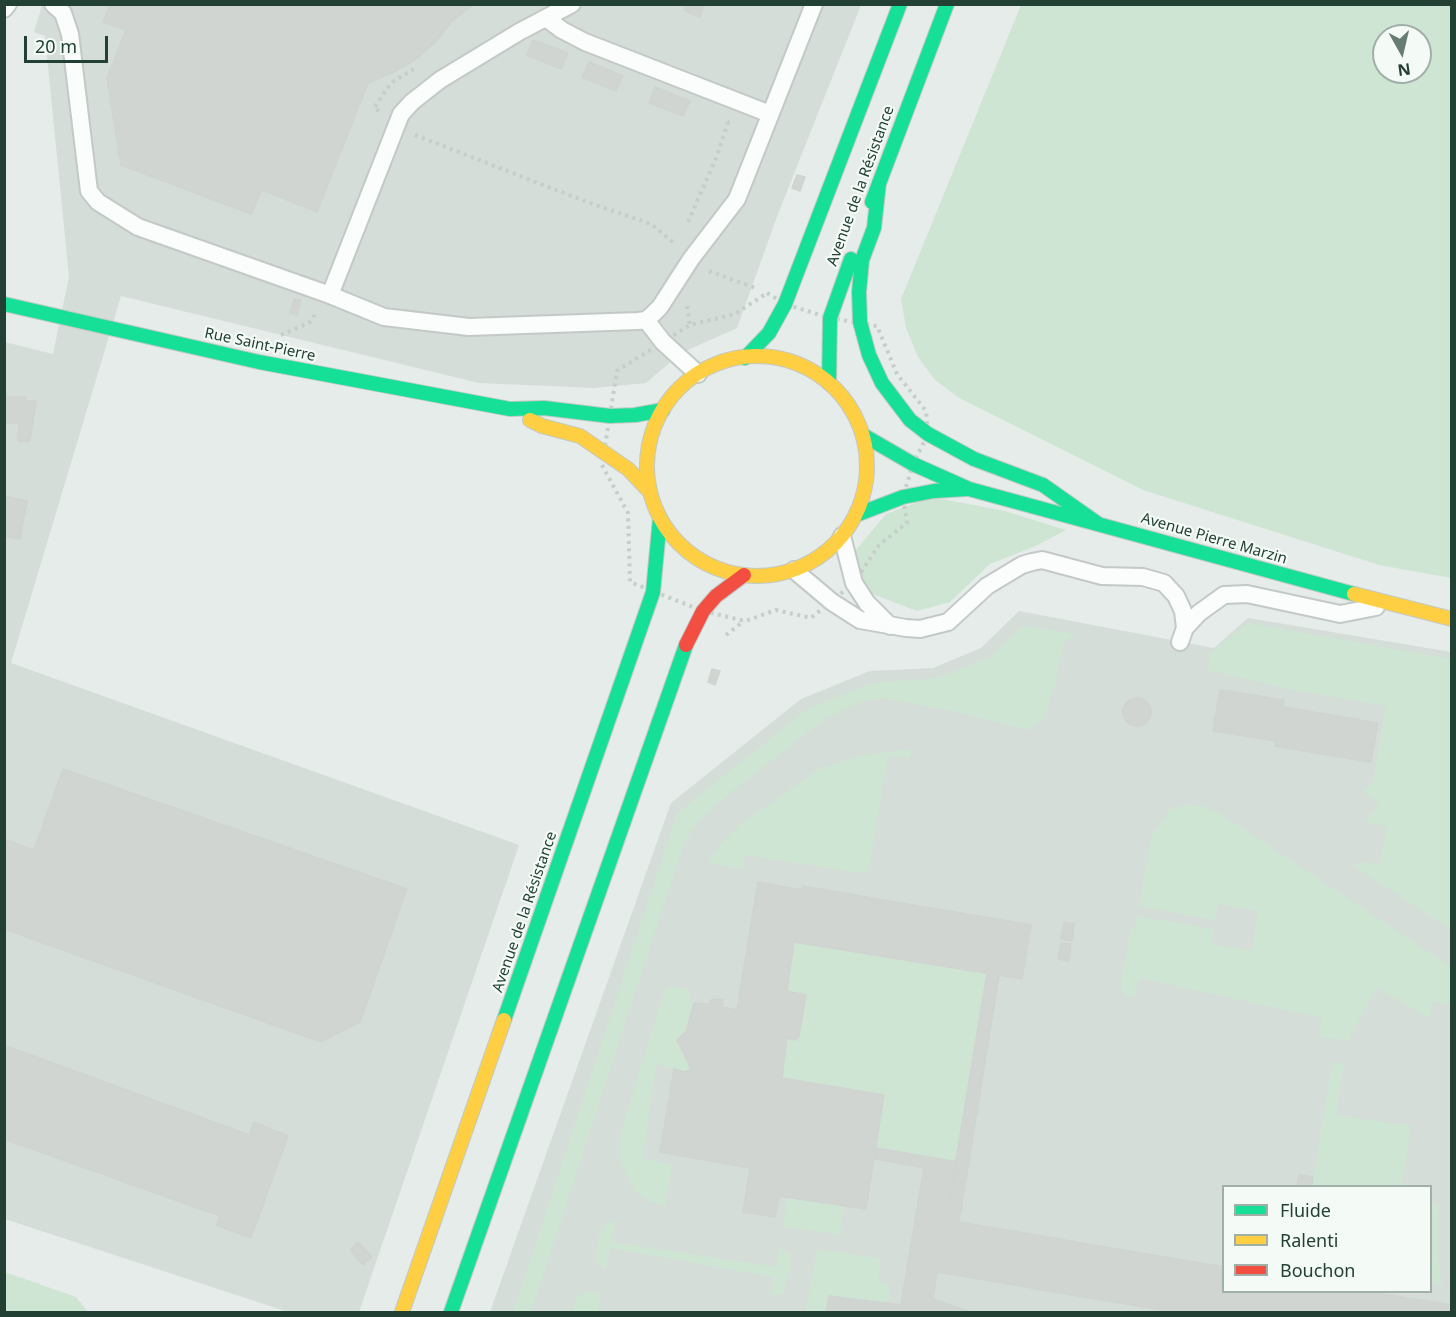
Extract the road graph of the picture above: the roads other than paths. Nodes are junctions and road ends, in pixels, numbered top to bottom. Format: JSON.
{"nodes":[{"id":1,"x":8,"y":4,"type":"edge"},
{"id":2,"x":53,"y":4,"type":"edge"},
{"id":3,"x":572,"y":4,"type":"edge"},
{"id":4,"x":814,"y":4,"type":"edge"},
{"id":5,"x":900,"y":4,"type":"edge"},
{"id":6,"x":947,"y":4,"type":"edge"},
{"id":7,"x":4,"y":9,"type":"edge"},
{"id":8,"x":546,"y":18,"type":"junction"},
{"id":9,"x":770,"y":114,"type":"junction"},
{"id":10,"x":879,"y":183,"type":"junction"},
{"id":11,"x":330,"y":295,"type":"junction"},
{"id":12,"x":4,"y":304,"type":"edge"},
{"id":13,"x":646,"y":320,"type":"junction"},
{"id":14,"x":745,"y":358,"type":"junction"},
{"id":15,"x":698,"y":374,"type":"junction"},
{"id":16,"x":829,"y":383,"type":"junction"},
{"id":17,"x":510,"y":409,"type":"junction"},
{"id":18,"x":663,"y":410,"type":"junction"},
{"id":19,"x":863,"y":435,"type":"junction"},
{"id":20,"x":969,"y":489,"type":"junction"},
{"id":21,"x":650,"y":492,"type":"junction"},
{"id":22,"x":856,"y":515,"type":"junction"},
{"id":23,"x":660,"y":518,"type":"junction"},
{"id":24,"x":1097,"y":524,"type":"junction"},
{"id":25,"x":842,"y":536,"type":"junction"},
{"id":26,"x":794,"y":570,"type":"junction"},
{"id":27,"x":744,"y":575,"type":"junction"},
{"id":28,"x":1391,"y":604,"type":"junction"},
{"id":29,"x":1452,"y":619,"type":"edge"},
{"id":30,"x":890,"y":626,"type":"junction"},
{"id":31,"x":402,"y":1312,"type":"edge"},
{"id":32,"x":451,"y":1312,"type":"edge"}],
"edges":[{"from":1,"to":7,"type":"lane"},
{"from":2,"to":11,"type":"lane"},
{"from":3,"to":8,"type":"lane"},
{"from":4,"to":9,"type":"lane"},
{"from":5,"to":14,"type":"main road","name":"Avenue de la Résistance"},
{"from":6,"to":10,"type":"main road","name":"Avenue de la Résistance"},
{"from":8,"to":9,"type":"lane"},
{"from":8,"to":11,"type":"lane"},
{"from":9,"to":13,"type":"lane"},
{"from":10,"to":16,"type":"main road","name":"Avenue de la Résistance"},
{"from":10,"to":24,"type":"main road"},
{"from":11,"to":13,"type":"lane"},
{"from":12,"to":17,"type":"main road","name":"Rue Saint-Pierre"},
{"from":13,"to":15,"type":"lane"},
{"from":14,"to":15,"type":"main road"},
{"from":14,"to":16,"type":"main road"},
{"from":15,"to":18,"type":"main road"},
{"from":16,"to":19,"type":"main road"},
{"from":17,"to":18,"type":"main road","name":"Rue Saint-Pierre"},
{"from":17,"to":21,"type":"main road","name":"Rue Saint-Pierre"},
{"from":18,"to":21,"type":"main road"},
{"from":19,"to":20,"type":"main road","name":"Avenue Pierre Marzin"},
{"from":19,"to":22,"type":"main road"},
{"from":20,"to":22,"type":"main road","name":"Avenue Pierre Marzin"},
{"from":20,"to":24,"type":"main road","name":"Avenue Pierre Marzin"},
{"from":21,"to":23,"type":"main road"},
{"from":22,"to":25,"type":"main road"},
{"from":23,"to":27,"type":"main road"},
{"from":23,"to":31,"type":"main road","name":"Avenue de la Résistance"},
{"from":24,"to":28,"type":"main road","name":"Avenue Pierre Marzin"},
{"from":25,"to":26,"type":"main road"},
{"from":25,"to":30,"type":"lane"},
{"from":26,"to":27,"type":"main road"},
{"from":26,"to":30,"type":"lane"},
{"from":27,"to":32,"type":"main road"},
{"from":28,"to":29,"type":"main road","name":"Avenue Pierre Marzin"},
{"from":28,"to":30,"type":"lane"}]}
